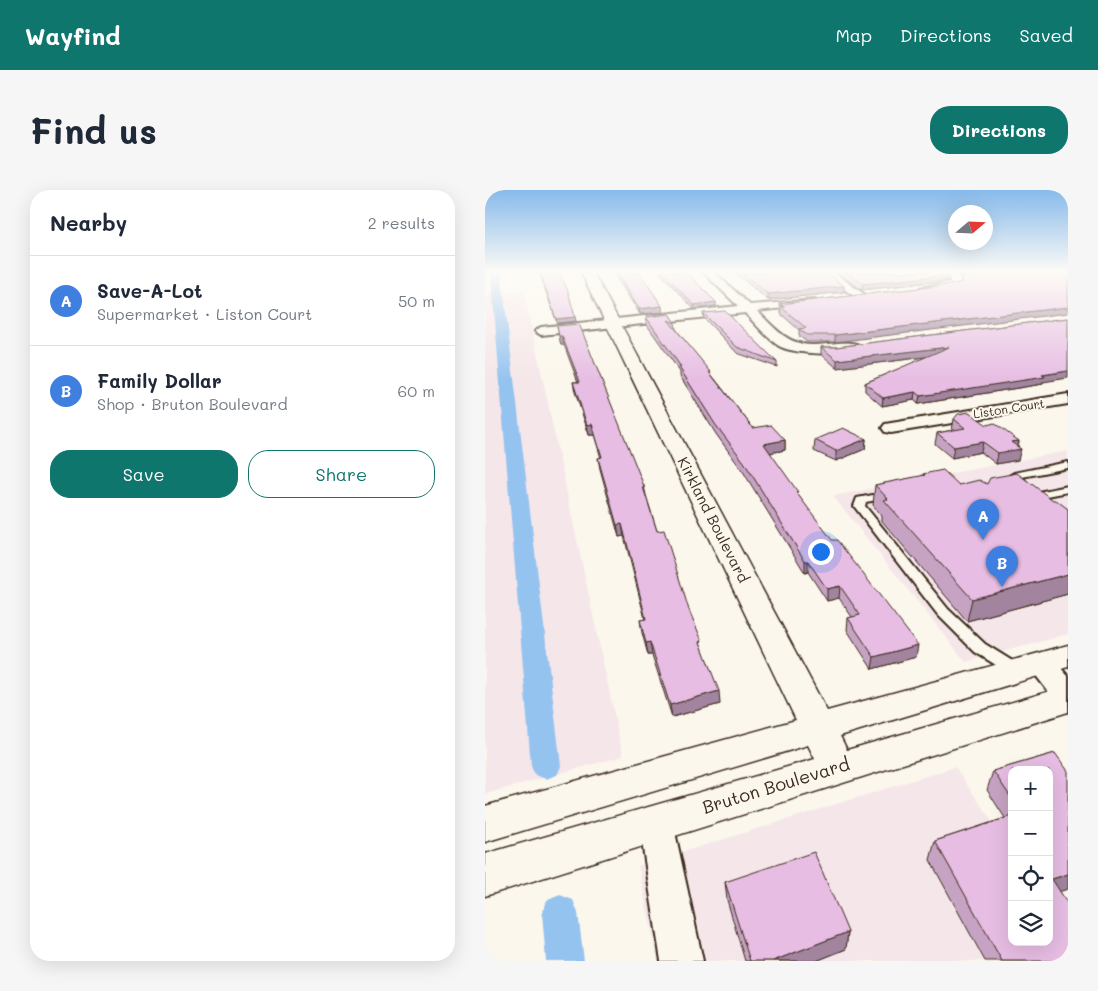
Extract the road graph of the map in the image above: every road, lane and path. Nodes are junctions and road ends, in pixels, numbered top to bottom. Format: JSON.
{"nodes":[{"id":1,"x":605,"y":308,"type":"edge"},
{"id":2,"x":756,"y":308,"type":"edge"},
{"id":3,"x":746,"y":309,"type":"junction"},
{"id":4,"x":613,"y":323,"type":"junction"},
{"id":5,"x":541,"y":331,"type":"dead end"},
{"id":6,"x":865,"y":344,"type":"edge"},
{"id":7,"x":1068,"y":399,"type":"edge"},
{"id":8,"x":891,"y":428,"type":"dead end"},
{"id":9,"x":1068,"y":465,"type":"edge"},
{"id":10,"x":1068,"y":489,"type":"edge"},
{"id":11,"x":899,"y":493,"type":"edge"},
{"id":12,"x":1042,"y":664,"type":"edge"},
{"id":13,"x":1068,"y":698,"type":"edge"},
{"id":14,"x":819,"y":729,"type":"junction"},
{"id":15,"x":837,"y":768,"type":"junction"},
{"id":16,"x":656,"y":823,"type":"junction"},
{"id":17,"x":485,"y":824,"type":"edge"},
{"id":18,"x":485,"y":875,"type":"edge"},
{"id":19,"x":681,"y":961,"type":"edge"}],
"edges":[{"from":1,"to":4,"type":"street","name":"Kirkland Boulevard"},
{"from":2,"to":3,"type":"street"},
{"from":3,"to":4,"type":"street"},
{"from":3,"to":6,"type":"street"},
{"from":4,"to":5,"type":"street"},
{"from":4,"to":14,"type":"street","name":"Kirkland Boulevard"},
{"from":7,"to":8,"type":"street","name":"Liston Court"},
{"from":9,"to":10,"type":"lane"},
{"from":11,"to":12,"type":"lane"},
{"from":12,"to":13,"type":"street"},
{"from":12,"to":14,"type":"street"},
{"from":13,"to":15,"type":"street","name":"Bruton Boulevard"},
{"from":14,"to":15,"type":"street","name":"Kirkland Boulevard"},
{"from":14,"to":17,"type":"street"},
{"from":15,"to":16,"type":"street","name":"Bruton Boulevard"},
{"from":16,"to":18,"type":"street","name":"Bruton Boulevard"},
{"from":16,"to":19,"type":"street"}]}
